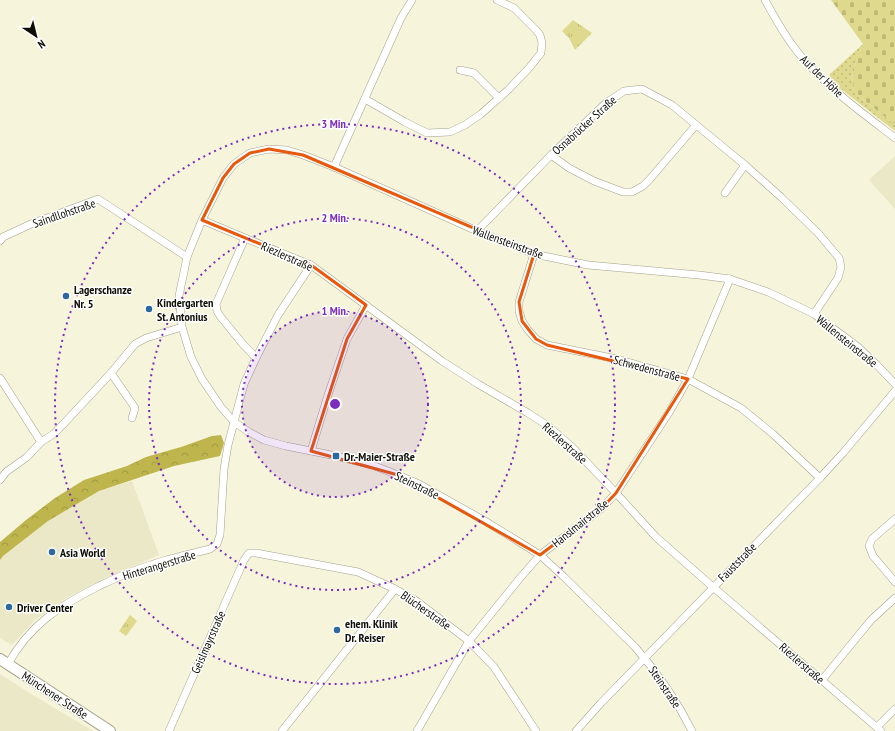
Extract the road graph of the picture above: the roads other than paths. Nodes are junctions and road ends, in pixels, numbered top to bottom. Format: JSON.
{"nodes":[{"id":1,"x":412,"y":0,"type":"edge"},
{"id":2,"x":497,"y":0,"type":"edge"},
{"id":3,"x":765,"y":0,"type":"edge"},
{"id":4,"x":460,"y":70,"type":"dead end"},
{"id":5,"x":499,"y":98,"type":"junction"},
{"id":6,"x":365,"y":99,"type":"junction"},
{"id":7,"x":696,"y":125,"type":"junction"},
{"id":8,"x":895,"y":138,"type":"edge"},
{"id":9,"x":551,"y":155,"type":"junction"},
{"id":10,"x":745,"y":165,"type":"junction"},
{"id":11,"x":334,"y":168,"type":"junction"},
{"id":12,"x":725,"y":194,"type":"dead end"},
{"id":13,"x":202,"y":220,"type":"junction"},
{"id":14,"x":477,"y":231,"type":"junction"},
{"id":15,"x":245,"y":238,"type":"junction"},
{"id":16,"x":0,"y":241,"type":"edge"},
{"id":17,"x":534,"y":254,"type":"junction"},
{"id":18,"x":187,"y":257,"type":"junction"},
{"id":19,"x":311,"y":265,"type":"junction"},
{"id":20,"x":730,"y":280,"type":"junction"},
{"id":21,"x":366,"y":305,"type":"junction"},
{"id":22,"x":814,"y":314,"type":"junction"},
{"id":23,"x":182,"y":327,"type":"junction"},
{"id":24,"x":256,"y":358,"type":"junction"},
{"id":25,"x":111,"y":373,"type":"junction"},
{"id":26,"x":0,"y":378,"type":"edge"},
{"id":27,"x":688,"y":379,"type":"junction"},
{"id":28,"x":895,"y":384,"type":"edge"},
{"id":29,"x":895,"y":392,"type":"edge"},
{"id":30,"x":132,"y":418,"type":"dead end"},
{"id":31,"x":234,"y":422,"type":"junction"},
{"id":32,"x":42,"y":442,"type":"junction"},
{"id":33,"x":311,"y":451,"type":"junction"},
{"id":34,"x":820,"y":478,"type":"junction"},
{"id":35,"x":0,"y":480,"type":"edge"},
{"id":36,"x":616,"y":493,"type":"junction"},
{"id":37,"x":895,"y":519,"type":"edge"},
{"id":38,"x":249,"y":553,"type":"joint"},
{"id":39,"x":540,"y":555,"type":"junction"},
{"id":40,"x":895,"y":582,"type":"edge"},
{"id":41,"x":713,"y":587,"type":"junction"},
{"id":42,"x":395,"y":589,"type":"junction"},
{"id":43,"x":895,"y":598,"type":"edge"},
{"id":44,"x":468,"y":641,"type":"junction"},
{"id":45,"x":644,"y":658,"type":"junction"},
{"id":46,"x":4,"y":661,"type":"edge"},
{"id":47,"x":822,"y":680,"type":"junction"},
{"id":48,"x":895,"y":709,"type":"edge"},
{"id":49,"x":879,"y":729,"type":"edge"},
{"id":50,"x":110,"y":731,"type":"edge"},
{"id":51,"x":169,"y":731,"type":"edge"},
{"id":52,"x":282,"y":731,"type":"edge"},
{"id":53,"x":417,"y":731,"type":"edge"},
{"id":54,"x":536,"y":731,"type":"edge"},
{"id":55,"x":576,"y":731,"type":"edge"},
{"id":56,"x":692,"y":731,"type":"edge"}],
"edges":[{"from":1,"to":6,"type":"street"},
{"from":2,"to":5,"type":"street"},
{"from":3,"to":8,"type":"street","name":"Auf der Höhe"},
{"from":4,"to":5,"type":"street"},
{"from":5,"to":6,"type":"street"},
{"from":6,"to":11,"type":"street"},
{"from":7,"to":9,"type":"street","name":"Osnabrücker Straße"},
{"from":7,"to":9,"type":"street"},
{"from":7,"to":10,"type":"street","name":"Osnabrücker Straße"},
{"from":9,"to":14,"type":"street","name":"Osnabrücker Straße"},
{"from":10,"to":12,"type":"street"},
{"from":10,"to":22,"type":"street","name":"Osnabrücker Straße"},
{"from":11,"to":13,"type":"street","name":"Wallensteinstraße"},
{"from":11,"to":14,"type":"street","name":"Wallensteinstraße"},
{"from":13,"to":15,"type":"street","name":"Riezlerstraße"},
{"from":13,"to":18,"type":"street","name":"Wallensteinstraße"},
{"from":14,"to":17,"type":"street","name":"Wallensteinstraße"},
{"from":15,"to":19,"type":"street","name":"Riezlerstraße"},
{"from":15,"to":24,"type":"street"},
{"from":16,"to":18,"type":"street","name":"Saindllohstraße"},
{"from":17,"to":20,"type":"street","name":"Wallensteinstraße"},
{"from":17,"to":27,"type":"street","name":"Schwedenstraße"},
{"from":18,"to":23,"type":"street","name":"Steinstraße"},
{"from":19,"to":21,"type":"street","name":"Riezlerstraße"},
{"from":19,"to":24,"type":"street","name":"Hinterangerstraße"},
{"from":20,"to":22,"type":"street","name":"Wallensteinstraße"},
{"from":20,"to":27,"type":"street","name":"Hanslmairstraße"},
{"from":21,"to":33,"type":"street"},
{"from":21,"to":36,"type":"street","name":"Riezlerstraße"},
{"from":22,"to":28,"type":"street","name":"Wallensteinstraße"},
{"from":23,"to":25,"type":"street"},
{"from":23,"to":31,"type":"street","name":"Steinstraße"},
{"from":24,"to":31,"type":"street","name":"Hinterangerstraße"},
{"from":25,"to":30,"type":"street"},
{"from":25,"to":32,"type":"street"},
{"from":26,"to":32,"type":"street"},
{"from":27,"to":34,"type":"street","name":"Schwedenstraße"},
{"from":27,"to":36,"type":"street","name":"Hanslmairstraße"},
{"from":29,"to":34,"type":"street","name":"Fauststraße"},
{"from":31,"to":33,"type":"street","name":"Steinstraße"},
{"from":31,"to":46,"type":"street","name":"Hinterangerstraße"},
{"from":32,"to":35,"type":"street"},
{"from":33,"to":39,"type":"street","name":"Steinstraße"},
{"from":34,"to":41,"type":"street","name":"Fauststraße"},
{"from":36,"to":39,"type":"street","name":"Hanslmairstraße"},
{"from":36,"to":41,"type":"street","name":"Riezlerstraße"},
{"from":37,"to":40,"type":"street"},
{"from":38,"to":42,"type":"street","name":"Blücherstraße"},
{"from":38,"to":51,"type":"street","name":"Geislmayrstraße"},
{"from":39,"to":44,"type":"street","name":"Hanslmairstraße"},
{"from":39,"to":45,"type":"street","name":"Steinstraße"},
{"from":41,"to":45,"type":"street","name":"Fauststraße"},
{"from":41,"to":47,"type":"street","name":"Riezlerstraße"},
{"from":42,"to":44,"type":"street","name":"Blücherstraße"},
{"from":42,"to":52,"type":"street"},
{"from":43,"to":47,"type":"street"},
{"from":44,"to":53,"type":"street","name":"Hanslmairstraße"},
{"from":44,"to":54,"type":"street","name":"Blücherstraße"},
{"from":45,"to":55,"type":"street","name":"Fauststraße"},
{"from":45,"to":56,"type":"street","name":"Steinstraße"},
{"from":46,"to":50,"type":"main road","name":"Münchener Straße"},
{"from":47,"to":49,"type":"street","name":"Riezlerstraße"},
{"from":48,"to":49,"type":"street"}]}
